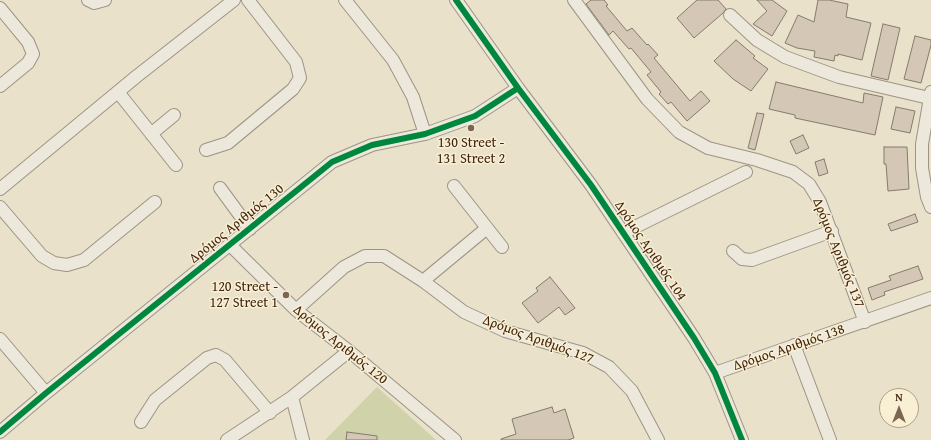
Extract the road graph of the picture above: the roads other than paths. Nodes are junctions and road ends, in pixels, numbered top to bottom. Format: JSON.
{"nodes":[{"id":1,"x":88,"y":0,"type":"edge"},
{"id":2,"x":105,"y":0,"type":"edge"},
{"id":3,"x":234,"y":0,"type":"edge"},
{"id":4,"x":248,"y":0,"type":"edge"},
{"id":5,"x":345,"y":0,"type":"edge"},
{"id":6,"x":456,"y":0,"type":"edge"},
{"id":7,"x":574,"y":0,"type":"edge"},
{"id":8,"x":0,"y":8,"type":"edge"},
{"id":9,"x":730,"y":15,"type":"dead end"},
{"id":10,"x":0,"y":86,"type":"edge"},
{"id":11,"x":518,"y":88,"type":"junction"},
{"id":12,"x":118,"y":92,"type":"junction"},
{"id":13,"x":930,"y":95,"type":"edge"},
{"id":14,"x":174,"y":115,"type":"dead end"},
{"id":15,"x":151,"y":134,"type":"junction"},
{"id":16,"x":425,"y":134,"type":"junction"},
{"id":17,"x":206,"y":150,"type":"dead end"},
{"id":18,"x":176,"y":165,"type":"dead end"},
{"id":19,"x":746,"y":172,"type":"dead end"},
{"id":20,"x":454,"y":186,"type":"dead end"},
{"id":21,"x":220,"y":188,"type":"dead end"},
{"id":22,"x":0,"y":189,"type":"edge"},
{"id":23,"x":155,"y":202,"type":"dead end"},
{"id":24,"x":0,"y":207,"type":"edge"},
{"id":25,"x":931,"y":207,"type":"edge"},
{"id":26,"x":487,"y":228,"type":"junction"},
{"id":27,"x":250,"y":229,"type":"junction"},
{"id":28,"x":832,"y":231,"type":"junction"},
{"id":29,"x":623,"y":233,"type":"junction"},
{"id":30,"x":230,"y":245,"type":"junction"},
{"id":31,"x":502,"y":247,"type":"dead end"},
{"id":32,"x":734,"y":251,"type":"dead end"},
{"id":33,"x":423,"y":281,"type":"junction"},
{"id":34,"x":931,"y":298,"type":"edge"},
{"id":35,"x":296,"y":310,"type":"junction"},
{"id":36,"x":866,"y":322,"type":"junction"},
{"id":37,"x":0,"y":339,"type":"edge"},
{"id":38,"x":794,"y":345,"type":"junction"},
{"id":39,"x":349,"y":351,"type":"junction"},
{"id":40,"x":715,"y":373,"type":"junction"},
{"id":41,"x":46,"y":393,"type":"junction"},
{"id":42,"x":292,"y":397,"type":"junction"},
{"id":43,"x":270,"y":413,"type":"junction"},
{"id":44,"x":141,"y":422,"type":"dead end"},
{"id":45,"x":0,"y":432,"type":"edge"},
{"id":46,"x":231,"y":439,"type":"edge"},
{"id":47,"x":302,"y":440,"type":"edge"},
{"id":48,"x":455,"y":440,"type":"edge"},
{"id":49,"x":658,"y":440,"type":"edge"},
{"id":50,"x":742,"y":440,"type":"edge"},
{"id":51,"x":830,"y":440,"type":"edge"}],
"edges":[{"from":1,"to":2,"type":"street"},
{"from":3,"to":12,"type":"street"},
{"from":4,"to":17,"type":"street"},
{"from":5,"to":16,"type":"street"},
{"from":6,"to":11,"type":"street","name":"Δρόμος Αριθμός 104"},
{"from":7,"to":28,"type":"street","name":"Δρόμος Αριθμός 137"},
{"from":8,"to":10,"type":"street"},
{"from":9,"to":13,"type":"street"},
{"from":11,"to":16,"type":"street","name":"Δρόμος Αριθμός 130"},
{"from":11,"to":29,"type":"street","name":"Δρόμος Αριθμός 104"},
{"from":12,"to":15,"type":"street"},
{"from":12,"to":22,"type":"street"},
{"from":13,"to":25,"type":"street"},
{"from":14,"to":15,"type":"street"},
{"from":15,"to":18,"type":"street"},
{"from":16,"to":27,"type":"street","name":"Δρόμος Αριθμός 130"},
{"from":19,"to":29,"type":"street"},
{"from":20,"to":26,"type":"street"},
{"from":21,"to":27,"type":"street"},
{"from":23,"to":24,"type":"street"},
{"from":26,"to":31,"type":"street"},
{"from":26,"to":33,"type":"street"},
{"from":27,"to":30,"type":"street","name":"Δρόμος Αριθμός 130"},
{"from":28,"to":32,"type":"street"},
{"from":28,"to":36,"type":"street","name":"Δρόμος Αριθμός 137"},
{"from":29,"to":40,"type":"street","name":"Δρόμος Αριθμός 104"},
{"from":30,"to":35,"type":"street","name":"Δρόμος Αριθμός 120"},
{"from":30,"to":41,"type":"street","name":"Δρόμος Αριθμός 130"},
{"from":33,"to":35,"type":"street","name":"Δρόμος Αριθμός 127"},
{"from":33,"to":49,"type":"street","name":"Δρόμος Αριθμός 127"},
{"from":34,"to":36,"type":"street","name":"Δρόμος Αριθμός 138"},
{"from":35,"to":39,"type":"street","name":"Δρόμος Αριθμός 120"},
{"from":36,"to":38,"type":"street","name":"Δρόμος Αριθμός 138"},
{"from":37,"to":41,"type":"street"},
{"from":38,"to":40,"type":"street","name":"Δρόμος Αριθμός 138"},
{"from":38,"to":51,"type":"street"},
{"from":39,"to":42,"type":"street"},
{"from":39,"to":48,"type":"street","name":"Δρόμος Αριθμός 120"},
{"from":40,"to":50,"type":"street","name":"Δρόμος Αριθμός 104"},
{"from":41,"to":45,"type":"street","name":"Δρόμος Αριθμός 130"},
{"from":42,"to":43,"type":"street"},
{"from":42,"to":47,"type":"street"},
{"from":43,"to":44,"type":"street"},
{"from":43,"to":46,"type":"street"}]}
